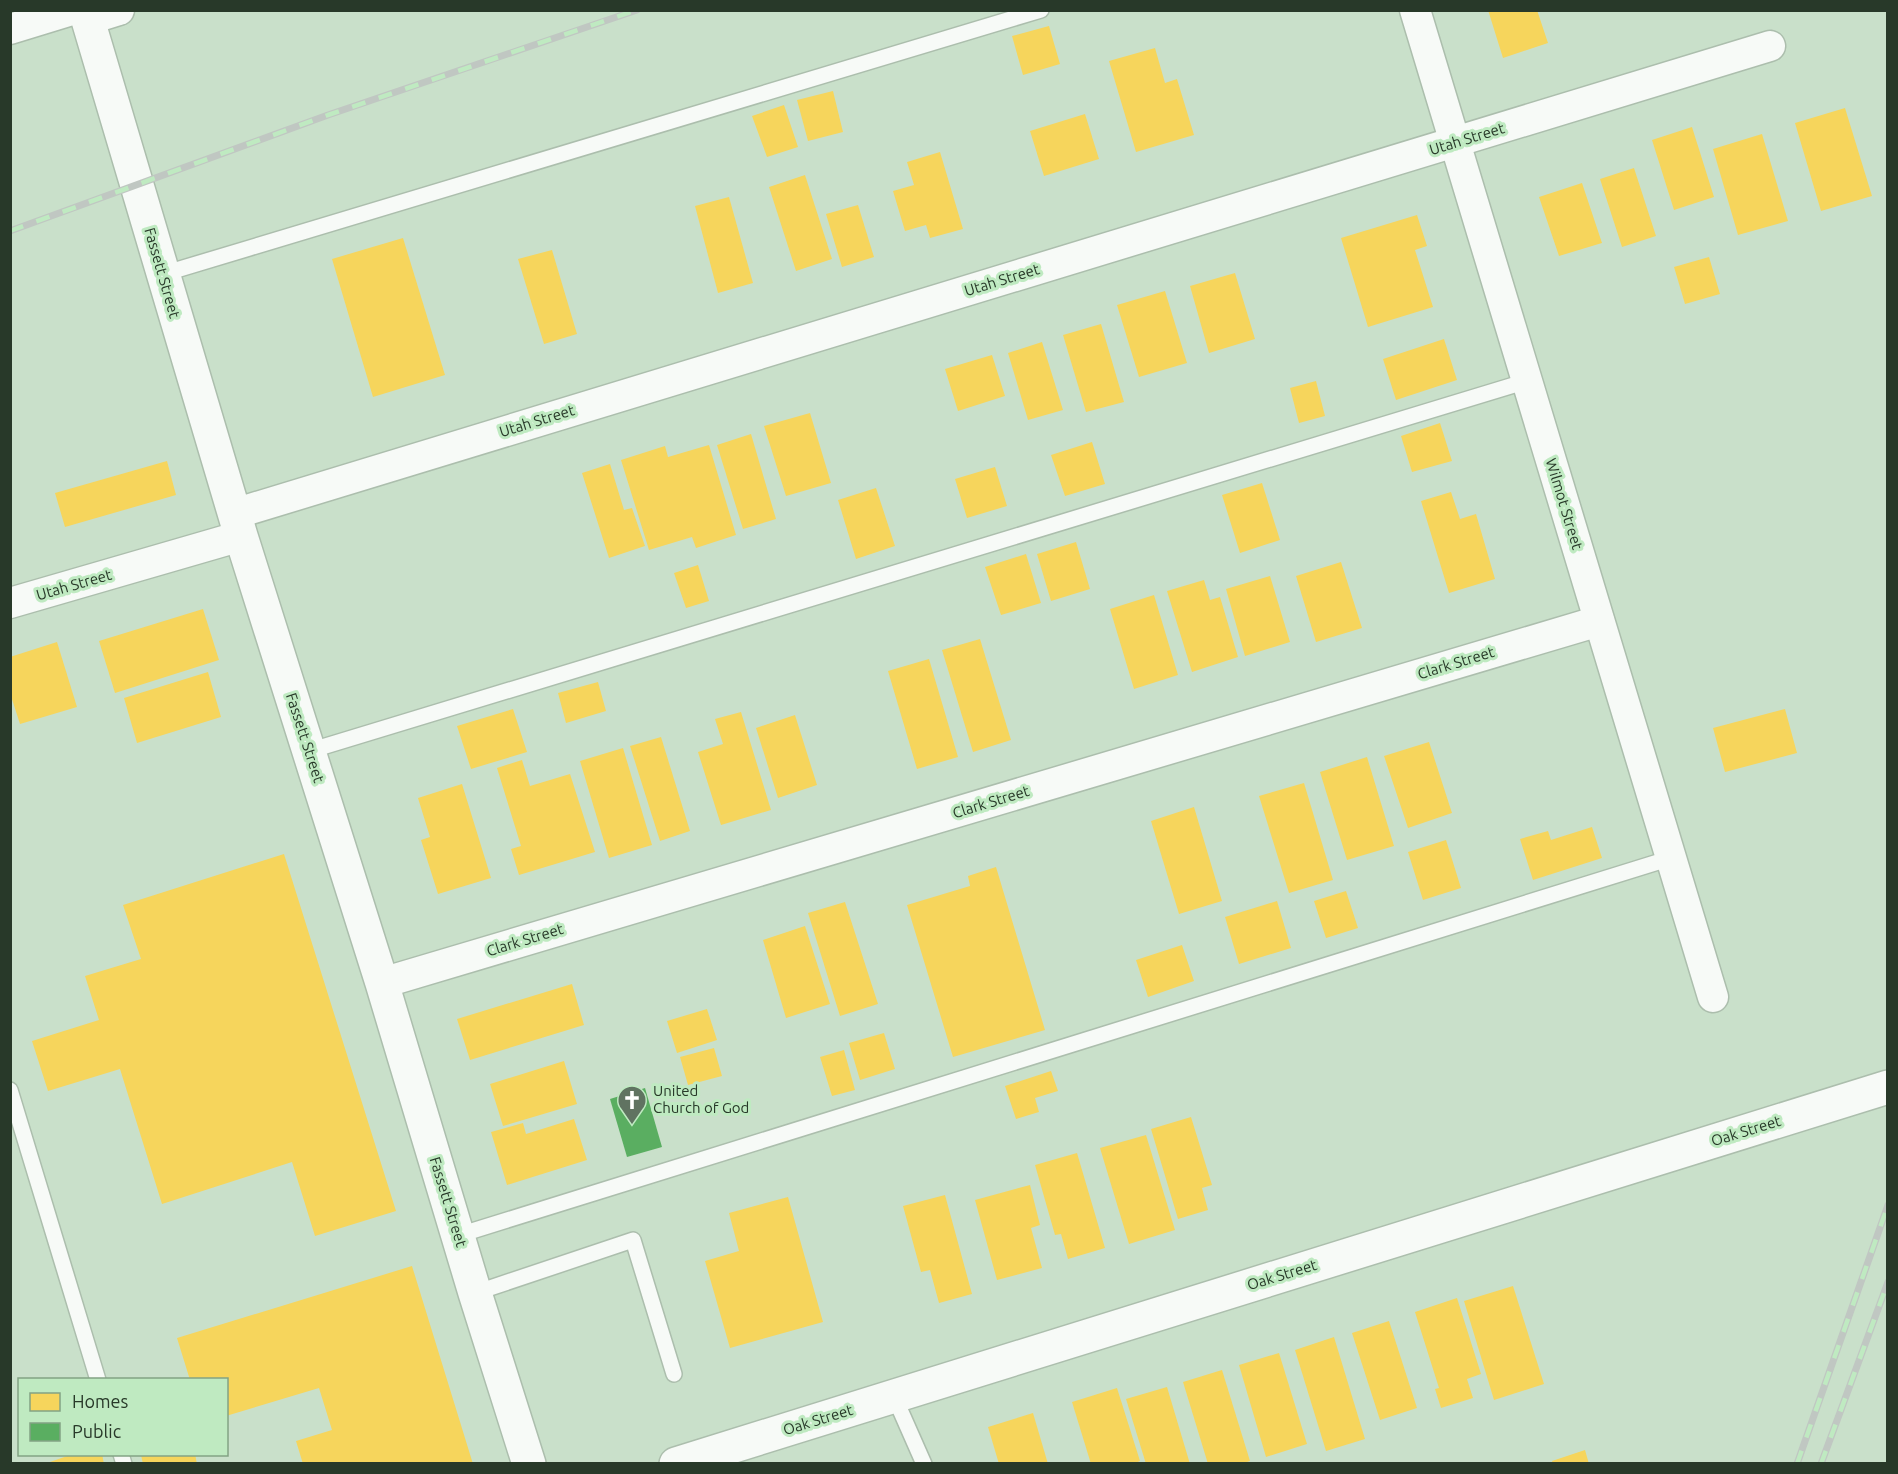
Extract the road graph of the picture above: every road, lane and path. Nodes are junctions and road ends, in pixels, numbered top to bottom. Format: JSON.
{"nodes":[{"id":1,"x":119,"y":10,"type":"edge"},
{"id":2,"x":1041,"y":10,"type":"edge"},
{"id":3,"x":1415,"y":10,"type":"edge"},
{"id":4,"x":81,"y":14,"type":"edge"},
{"id":5,"x":10,"y":29,"type":"edge"},
{"id":6,"x":1770,"y":46,"type":"dead end"},
{"id":7,"x":1455,"y":142,"type":"junction"},
{"id":8,"x":163,"y":274,"type":"junction"},
{"id":9,"x":1527,"y":381,"type":"junction"},
{"id":10,"x":237,"y":525,"type":"junction"},
{"id":11,"x":10,"y":603,"type":"edge"},
{"id":12,"x":1599,"y":621,"type":"junction"},
{"id":13,"x":309,"y":751,"type":"junction"},
{"id":14,"x":1671,"y":858,"type":"junction"},
{"id":15,"x":382,"y":983,"type":"junction"},
{"id":16,"x":1713,"y":997,"type":"dead end"},
{"id":17,"x":1887,"y":1087,"type":"edge"},
{"id":18,"x":10,"y":1090,"type":"edge"},
{"id":19,"x":459,"y":1235,"type":"junction"},
{"id":20,"x":475,"y":1293,"type":"junction"},
{"id":21,"x":674,"y":1374,"type":"dead end"},
{"id":22,"x":97,"y":1378,"type":"edge"},
{"id":23,"x":894,"y":1396,"type":"junction"},
{"id":24,"x":529,"y":1464,"type":"edge"},
{"id":25,"x":676,"y":1464,"type":"edge"},
{"id":26,"x":924,"y":1464,"type":"edge"}],
"edges":[{"from":1,"to":4,"type":"street"},
{"from":2,"to":8,"type":"lane"},
{"from":3,"to":7,"type":"street","name":"Wilmot Street"},
{"from":4,"to":5,"type":"street"},
{"from":4,"to":8,"type":"main road","name":"Fassett Street"},
{"from":6,"to":7,"type":"street","name":"Utah Street"},
{"from":7,"to":9,"type":"street","name":"Wilmot Street"},
{"from":7,"to":10,"type":"street","name":"Utah Street"},
{"from":8,"to":10,"type":"main road","name":"Fassett Street"},
{"from":9,"to":12,"type":"street","name":"Wilmot Street"},
{"from":9,"to":13,"type":"lane"},
{"from":10,"to":11,"type":"street","name":"Utah Street"},
{"from":10,"to":13,"type":"main road","name":"Fassett Street"},
{"from":12,"to":14,"type":"street","name":"Wilmot Street"},
{"from":12,"to":15,"type":"street","name":"Clark Street"},
{"from":13,"to":15,"type":"main road","name":"Fassett Street"},
{"from":14,"to":16,"type":"street","name":"Wilmot Street"},
{"from":14,"to":19,"type":"lane"},
{"from":15,"to":19,"type":"main road","name":"Fassett Street"},
{"from":17,"to":23,"type":"main road","name":"Oak Street"},
{"from":18,"to":22,"type":"lane"},
{"from":19,"to":20,"type":"main road","name":"Fassett Street"},
{"from":20,"to":21,"type":"lane"},
{"from":20,"to":24,"type":"main road","name":"Fassett Street"},
{"from":23,"to":25,"type":"main road","name":"Oak Street"},
{"from":23,"to":26,"type":"lane"}]}
